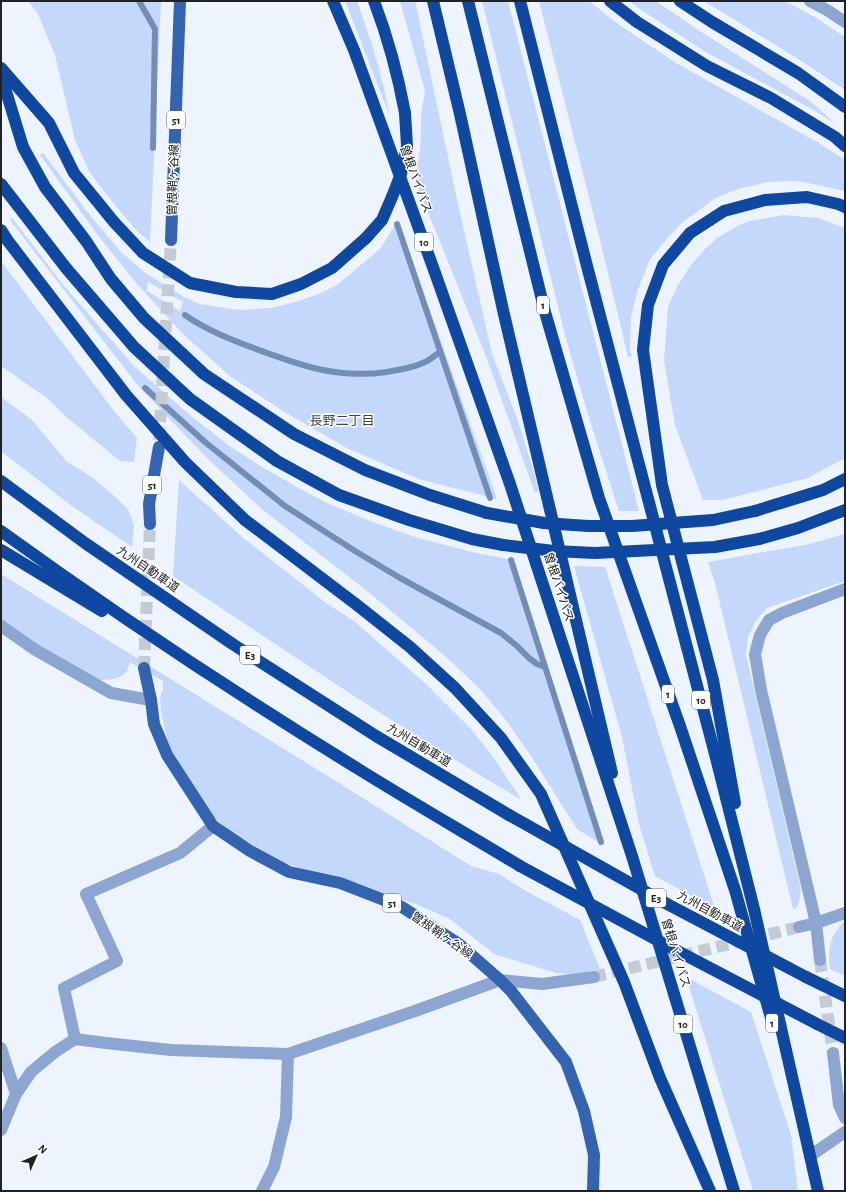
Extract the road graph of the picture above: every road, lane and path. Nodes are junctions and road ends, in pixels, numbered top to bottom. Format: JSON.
{"nodes":[{"id":1,"x":180,"y":1,"type":"edge"},
{"id":2,"x":332,"y":1,"type":"edge"},
{"id":3,"x":374,"y":1,"type":"edge"},
{"id":4,"x":433,"y":1,"type":"edge"},
{"id":5,"x":468,"y":1,"type":"edge"},
{"id":6,"x":520,"y":1,"type":"edge"},
{"id":7,"x":610,"y":1,"type":"edge"},
{"id":8,"x":680,"y":1,"type":"edge"},
{"id":9,"x":810,"y":1,"type":"edge"},
{"id":10,"x":845,"y":22,"type":"edge"},
{"id":11,"x":1,"y":68,"type":"edge"},
{"id":12,"x":1,"y":75,"type":"edge"},
{"id":13,"x":845,"y":107,"type":"edge"},
{"id":14,"x":845,"y":146,"type":"edge"},
{"id":15,"x":1,"y":184,"type":"edge"},
{"id":16,"x":845,"y":208,"type":"edge"},
{"id":17,"x":1,"y":230,"type":"edge"},
{"id":18,"x":171,"y":240,"type":"tunnel mouth"},
{"id":19,"x":159,"y":447,"type":"tunnel mouth"},
{"id":20,"x":845,"y":479,"type":"edge"},
{"id":21,"x":1,"y":481,"type":"edge"},
{"id":22,"x":845,"y":510,"type":"edge"},
{"id":23,"x":150,"y":524,"type":"tunnel mouth"},
{"id":24,"x":1,"y":531,"type":"edge"},
{"id":25,"x":1,"y":550,"type":"edge"},
{"id":26,"x":845,"y":589,"type":"edge"},
{"id":27,"x":1,"y":626,"type":"edge"},
{"id":28,"x":144,"y":668,"type":"tunnel mouth"},
{"id":29,"x":215,"y":678,"type":"junction"},
{"id":30,"x":151,"y":700,"type":"junction"},
{"id":31,"x":212,"y":826,"type":"junction"},
{"id":32,"x":632,"y":856,"type":"junction"},
{"id":33,"x":754,"y":909,"type":"junction"},
{"id":34,"x":845,"y":913,"type":"edge"},
{"id":35,"x":816,"y":922,"type":"junction"},
{"id":36,"x":799,"y":927,"type":"tunnel mouth"},
{"id":37,"x":820,"y":960,"type":"tunnel mouth"},
{"id":38,"x":594,"y":978,"type":"tunnel mouth"},
{"id":39,"x":500,"y":980,"type":"junction"},
{"id":40,"x":845,"y":996,"type":"edge"},
{"id":41,"x":845,"y":1038,"type":"edge"},
{"id":42,"x":75,"y":1039,"type":"junction"},
{"id":43,"x":1,"y":1048,"type":"edge"},
{"id":44,"x":833,"y":1053,"type":"tunnel mouth"},
{"id":45,"x":288,"y":1054,"type":"junction"},
{"id":46,"x":16,"y":1094,"type":"junction"},
{"id":47,"x":845,"y":1118,"type":"edge"},
{"id":48,"x":1,"y":1130,"type":"edge"},
{"id":49,"x":845,"y":1132,"type":"edge"},
{"id":50,"x":810,"y":1156,"type":"junction"},
{"id":51,"x":262,"y":1191,"type":"edge"},
{"id":52,"x":593,"y":1191,"type":"edge"},
{"id":53,"x":710,"y":1191,"type":"edge"},
{"id":54,"x":734,"y":1191,"type":"edge"},
{"id":55,"x":818,"y":1191,"type":"edge"}],
"edges":[{"from":1,"to":18,"type":"main road","name":"曽根鞘ヶ谷線","number":"51"},
{"from":2,"to":32,"type":"highway","name":"曽根バイパス","number":"10"},
{"from":3,"to":11,"type":"highway","bridge":true},
{"from":4,"to":32,"type":"highway"},
{"from":5,"to":50,"type":"highway","number":"1"},
{"from":6,"to":33,"type":"highway","number":"10"},
{"from":7,"to":14,"type":"highway"},
{"from":8,"to":13,"type":"highway"},
{"from":9,"to":10,"type":"street"},
{"from":12,"to":20,"type":"highway","bridge":true},
{"from":15,"to":22,"type":"highway","bridge":true},
{"from":16,"to":33,"type":"highway"},
{"from":17,"to":53,"type":"highway","bridge":true},
{"from":19,"to":23,"type":"main road","number":"51"},
{"from":21,"to":40,"type":"highway","name":"九州自動車道","number":"E3","bridge":true},
{"from":24,"to":29,"type":"highway"},
{"from":25,"to":29,"type":"highway"},
{"from":26,"to":35,"type":"street"},
{"from":27,"to":30,"type":"street"},
{"from":28,"to":30,"type":"main road","name":"曽根鞘ヶ谷線","number":"51"},
{"from":29,"to":41,"type":"highway","bridge":true},
{"from":30,"to":31,"type":"main road","name":"曽根鞘ヶ谷線","number":"51"},
{"from":31,"to":39,"type":"main road","name":"曽根鞘ヶ谷線","number":"51"},
{"from":31,"to":42,"type":"street"},
{"from":32,"to":54,"type":"highway","name":"曽根バイパス","number":"10"},
{"from":33,"to":50,"type":"highway","number":"10"},
{"from":34,"to":35,"type":"street"},
{"from":35,"to":36,"type":"street"},
{"from":35,"to":37,"type":"street"},
{"from":38,"to":39,"type":"street"},
{"from":39,"to":45,"type":"street"},
{"from":39,"to":52,"type":"main road","name":"曽根鞘ヶ谷線","number":"51"},
{"from":42,"to":45,"type":"street"},
{"from":42,"to":46,"type":"street"},
{"from":43,"to":46,"type":"street"},
{"from":44,"to":47,"type":"street"},
{"from":45,"to":51,"type":"street"},
{"from":46,"to":48,"type":"street"},
{"from":49,"to":50,"type":"street"},
{"from":50,"to":55,"type":"highway","number":"10"}]}
